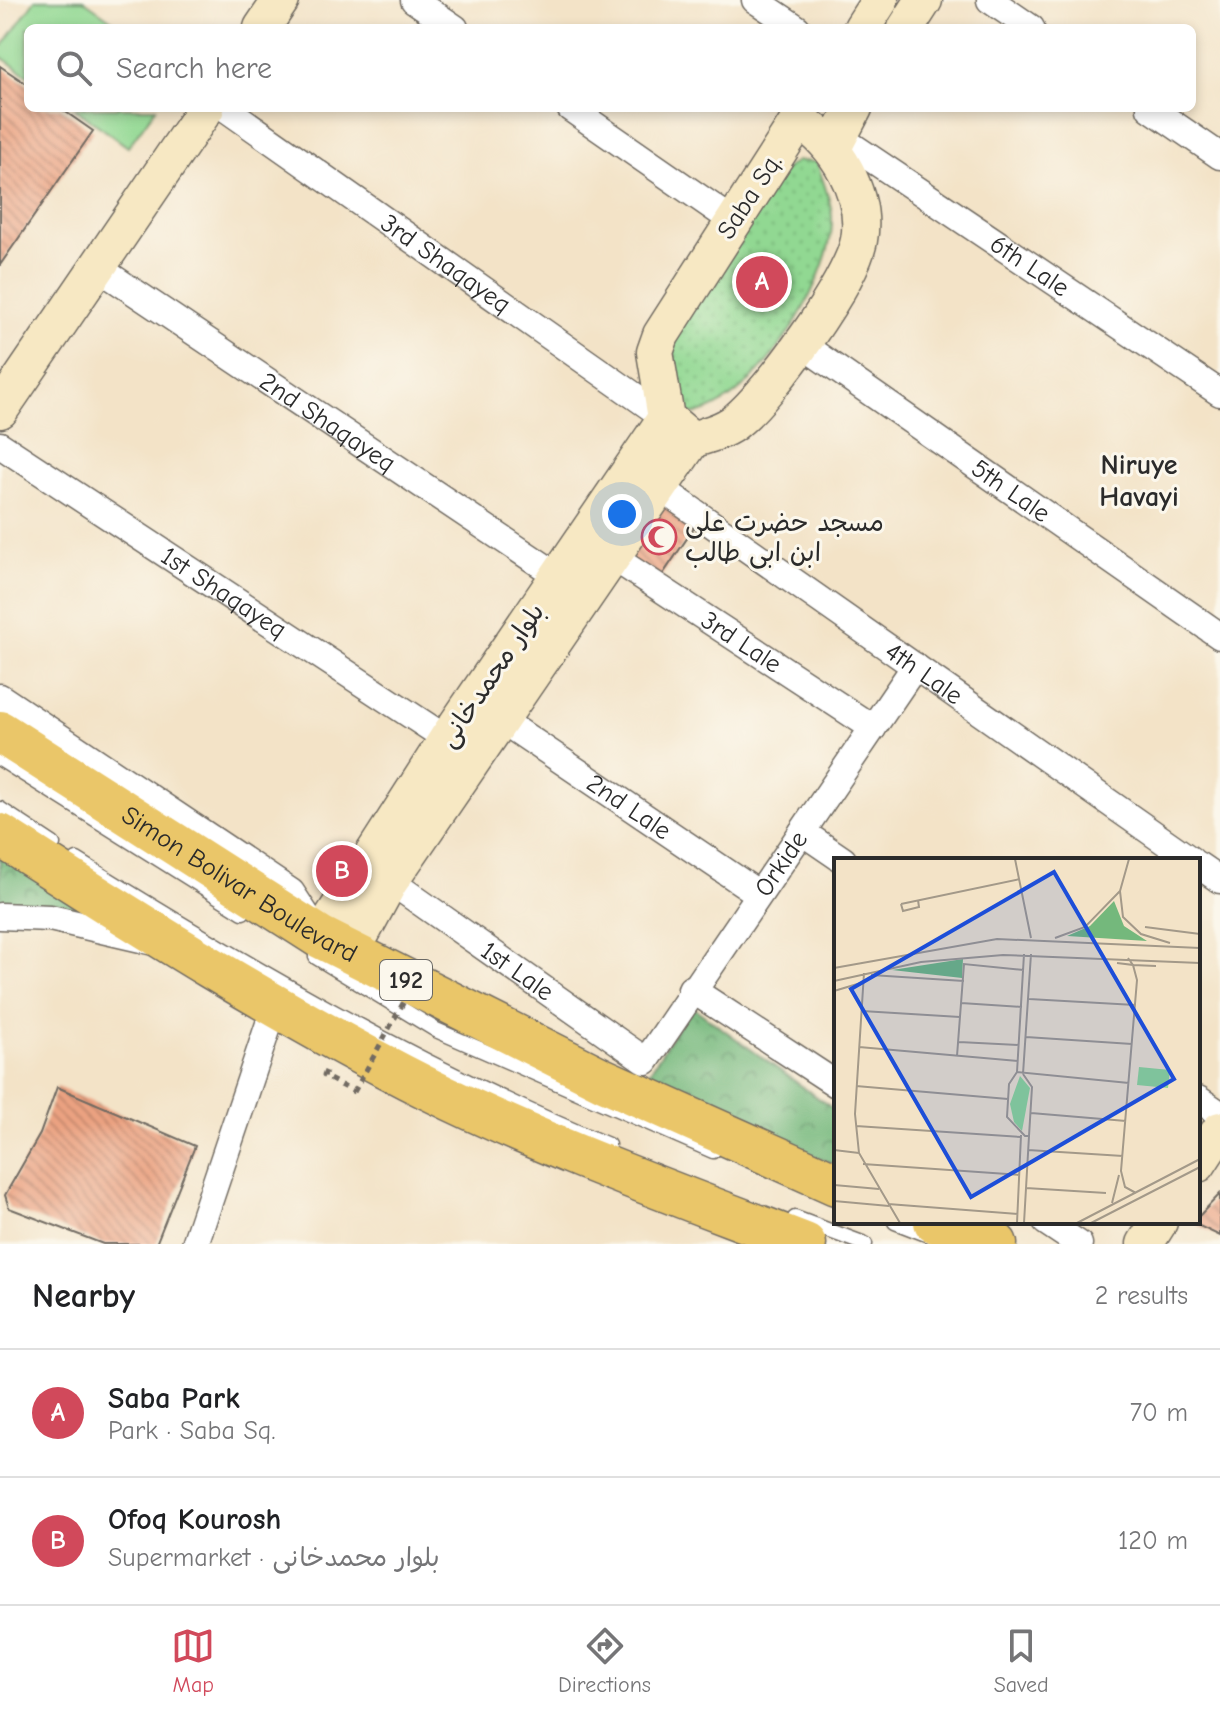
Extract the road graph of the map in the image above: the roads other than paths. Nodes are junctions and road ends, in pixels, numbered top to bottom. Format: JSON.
{"nodes":[{"id":1,"x":281,"y":0,"type":"edge"},
{"id":2,"x":414,"y":0,"type":"edge"},
{"id":3,"x":755,"y":0,"type":"edge"},
{"id":4,"x":880,"y":0,"type":"edge"},
{"id":5,"x":924,"y":0,"type":"edge"},
{"id":6,"x":990,"y":0,"type":"edge"},
{"id":7,"x":265,"y":24,"type":"edge"},
{"id":8,"x":449,"y":24,"type":"edge"},
{"id":9,"x":791,"y":24,"type":"edge"},
{"id":10,"x":865,"y":24,"type":"edge"},
{"id":11,"x":909,"y":24,"type":"edge"},
{"id":12,"x":1025,"y":24,"type":"edge"},
{"id":13,"x":203,"y":112,"type":"edge"},
{"id":14,"x":231,"y":112,"type":"edge"},
{"id":15,"x":576,"y":112,"type":"edge"},
{"id":16,"x":1156,"y":112,"type":"edge"},
{"id":17,"x":803,"y":114,"type":"edge"},
{"id":18,"x":842,"y":131,"type":"edge"},
{"id":19,"x":1220,"y":156,"type":"edge"},
{"id":20,"x":733,"y":221,"type":"junction"},
{"id":21,"x":97,"y":267,"type":"junction"},
{"id":22,"x":801,"y":344,"type":"junction"},
{"id":23,"x":1220,"y":393,"type":"edge"},
{"id":24,"x":0,"y":410,"type":"edge"},
{"id":25,"x":679,"y":429,"type":"junction"},
{"id":26,"x":0,"y":445,"type":"edge"},
{"id":27,"x":659,"y":487,"type":"junction"},
{"id":28,"x":611,"y":556,"type":"junction"},
{"id":29,"x":558,"y":576,"type":"junction"},
{"id":30,"x":1220,"y":636,"type":"edge"},
{"id":31,"x":915,"y":666,"type":"junction"},
{"id":32,"x":0,"y":697,"type":"edge"},
{"id":33,"x":500,"y":719,"type":"junction"},
{"id":34,"x":873,"y":728,"type":"junction"},
{"id":35,"x":0,"y":732,"type":"edge"},
{"id":36,"x":447,"y":739,"type":"junction"},
{"id":37,"x":0,"y":759,"type":"edge"},
{"id":38,"x":0,"y":809,"type":"edge"},
{"id":39,"x":802,"y":832,"type":"junction"},
{"id":40,"x":0,"y":835,"type":"edge"},
{"id":41,"x":840,"y":858,"type":"edge"},
{"id":42,"x":1188,"y":858,"type":"edge"},
{"id":43,"x":1200,"y":866,"type":"edge"},
{"id":44,"x":1220,"y":880,"type":"edge"},
{"id":45,"x":390,"y":881,"type":"junction"},
{"id":46,"x":759,"y":894,"type":"junction"},
{"id":47,"x":0,"y":916,"type":"edge"},
{"id":48,"x":261,"y":923,"type":"dead end"},
{"id":49,"x":171,"y":945,"type":"junction"},
{"id":50,"x":325,"y":945,"type":"junction"},
{"id":51,"x":691,"y":989,"type":"junction"},
{"id":52,"x":275,"y":1006,"type":"junction"},
{"id":53,"x":646,"y":1061,"type":"joint"},
{"id":54,"x":834,"y":1083,"type":"edge"},
{"id":55,"x":1200,"y":1100,"type":"edge"},
{"id":56,"x":1220,"y":1114,"type":"edge"},
{"id":57,"x":1220,"y":1130,"type":"edge"},
{"id":58,"x":618,"y":1149,"type":"dead end"},
{"id":59,"x":731,"y":1158,"type":"dead end"},
{"id":60,"x":1200,"y":1161,"type":"edge"},
{"id":61,"x":824,"y":1188,"type":"edge"},
{"id":62,"x":777,"y":1211,"type":"dead end"},
{"id":63,"x":900,"y":1224,"type":"edge"},
{"id":64,"x":941,"y":1224,"type":"edge"},
{"id":65,"x":1049,"y":1224,"type":"edge"},
{"id":66,"x":195,"y":1244,"type":"edge"},
{"id":67,"x":805,"y":1244,"type":"edge"},
{"id":68,"x":865,"y":1244,"type":"edge"},
{"id":69,"x":953,"y":1244,"type":"edge"},
{"id":70,"x":996,"y":1244,"type":"edge"},
{"id":71,"x":1079,"y":1244,"type":"edge"}],
"edges":[{"from":1,"to":7,"type":"street"},
{"from":2,"to":8,"type":"street"},
{"from":3,"to":9,"type":"street"},
{"from":4,"to":10,"type":"street"},
{"from":5,"to":11,"type":"street"},
{"from":6,"to":12,"type":"street"},
{"from":13,"to":21,"type":"street"},
{"from":14,"to":25,"type":"street","name":"3rd Shaqayeq"},
{"from":15,"to":20,"type":"street"},
{"from":16,"to":19,"type":"street"},
{"from":17,"to":18,"type":"street","name":"Saba Sq."},
{"from":17,"to":20,"type":"street","name":"Saba Sq."},
{"from":18,"to":22,"type":"street","name":"Saba Sq."},
{"from":18,"to":23,"type":"street","name":"6th Lale"},
{"from":20,"to":25,"type":"street","name":"Saba Sq."},
{"from":21,"to":24,"type":"street"},
{"from":21,"to":29,"type":"street","name":"2nd Shaqayeq"},
{"from":22,"to":25,"type":"street","name":"Saba Sq."},
{"from":22,"to":30,"type":"street","name":"5th Lale"},
{"from":25,"to":27,"type":"street","name":"بلوار محمدخانی"},
{"from":25,"to":29,"type":"street","name":"بلوار محمدخانی"},
{"from":26,"to":36,"type":"street","name":"1st Shaqayeq"},
{"from":27,"to":28,"type":"street","name":"بلوار محمدخانی"},
{"from":27,"to":31,"type":"street","name":"4th Lale"},
{"from":28,"to":33,"type":"street","name":"بلوار محمدخانی"},
{"from":28,"to":34,"type":"street","name":"3rd Lale"},
{"from":29,"to":36,"type":"street","name":"بلوار محمدخانی"},
{"from":31,"to":34,"type":"street","name":"Orkide"},
{"from":31,"to":42,"type":"street","name":"4th Lale"},
{"from":32,"to":50,"type":"street"},
{"from":33,"to":45,"type":"street","name":"بلوار محمدخانی"},
{"from":33,"to":46,"type":"street","name":"2nd Lale"},
{"from":34,"to":39,"type":"street","name":"Orkide"},
{"from":35,"to":50,"type":"main road","name":"Simon Bolivar Boulevard","number":"192"},
{"from":36,"to":50,"type":"street","name":"بلوار محمدخانی"},
{"from":37,"to":48,"type":"lane"},
{"from":38,"to":58,"type":"lane"},
{"from":39,"to":41,"type":"street"},
{"from":39,"to":46,"type":"street","name":"Orkide"},
{"from":40,"to":49,"type":"main road"},
{"from":43,"to":44,"type":"street"},
{"from":45,"to":50,"type":"street","name":"بلوار محمدخانی"},
{"from":45,"to":53,"type":"street","name":"1st Lale"},
{"from":46,"to":51,"type":"street","name":"Orkide"},
{"from":47,"to":49,"type":"street"},
{"from":49,"to":52,"type":"main road"},
{"from":50,"to":59,"type":"lane"},
{"from":50,"to":61,"type":"main road","name":"Simon Bolivar Boulevard","number":"192"},
{"from":51,"to":53,"type":"street","name":"Orkide"},
{"from":51,"to":54,"type":"street"},
{"from":52,"to":66,"type":"street"},
{"from":52,"to":67,"type":"main road"},
{"from":55,"to":56,"type":"street"},
{"from":57,"to":60,"type":"street"},
{"from":62,"to":68,"type":"lane"},
{"from":63,"to":69,"type":"lane"},
{"from":64,"to":70,"type":"main road"},
{"from":65,"to":71,"type":"street"}]}
